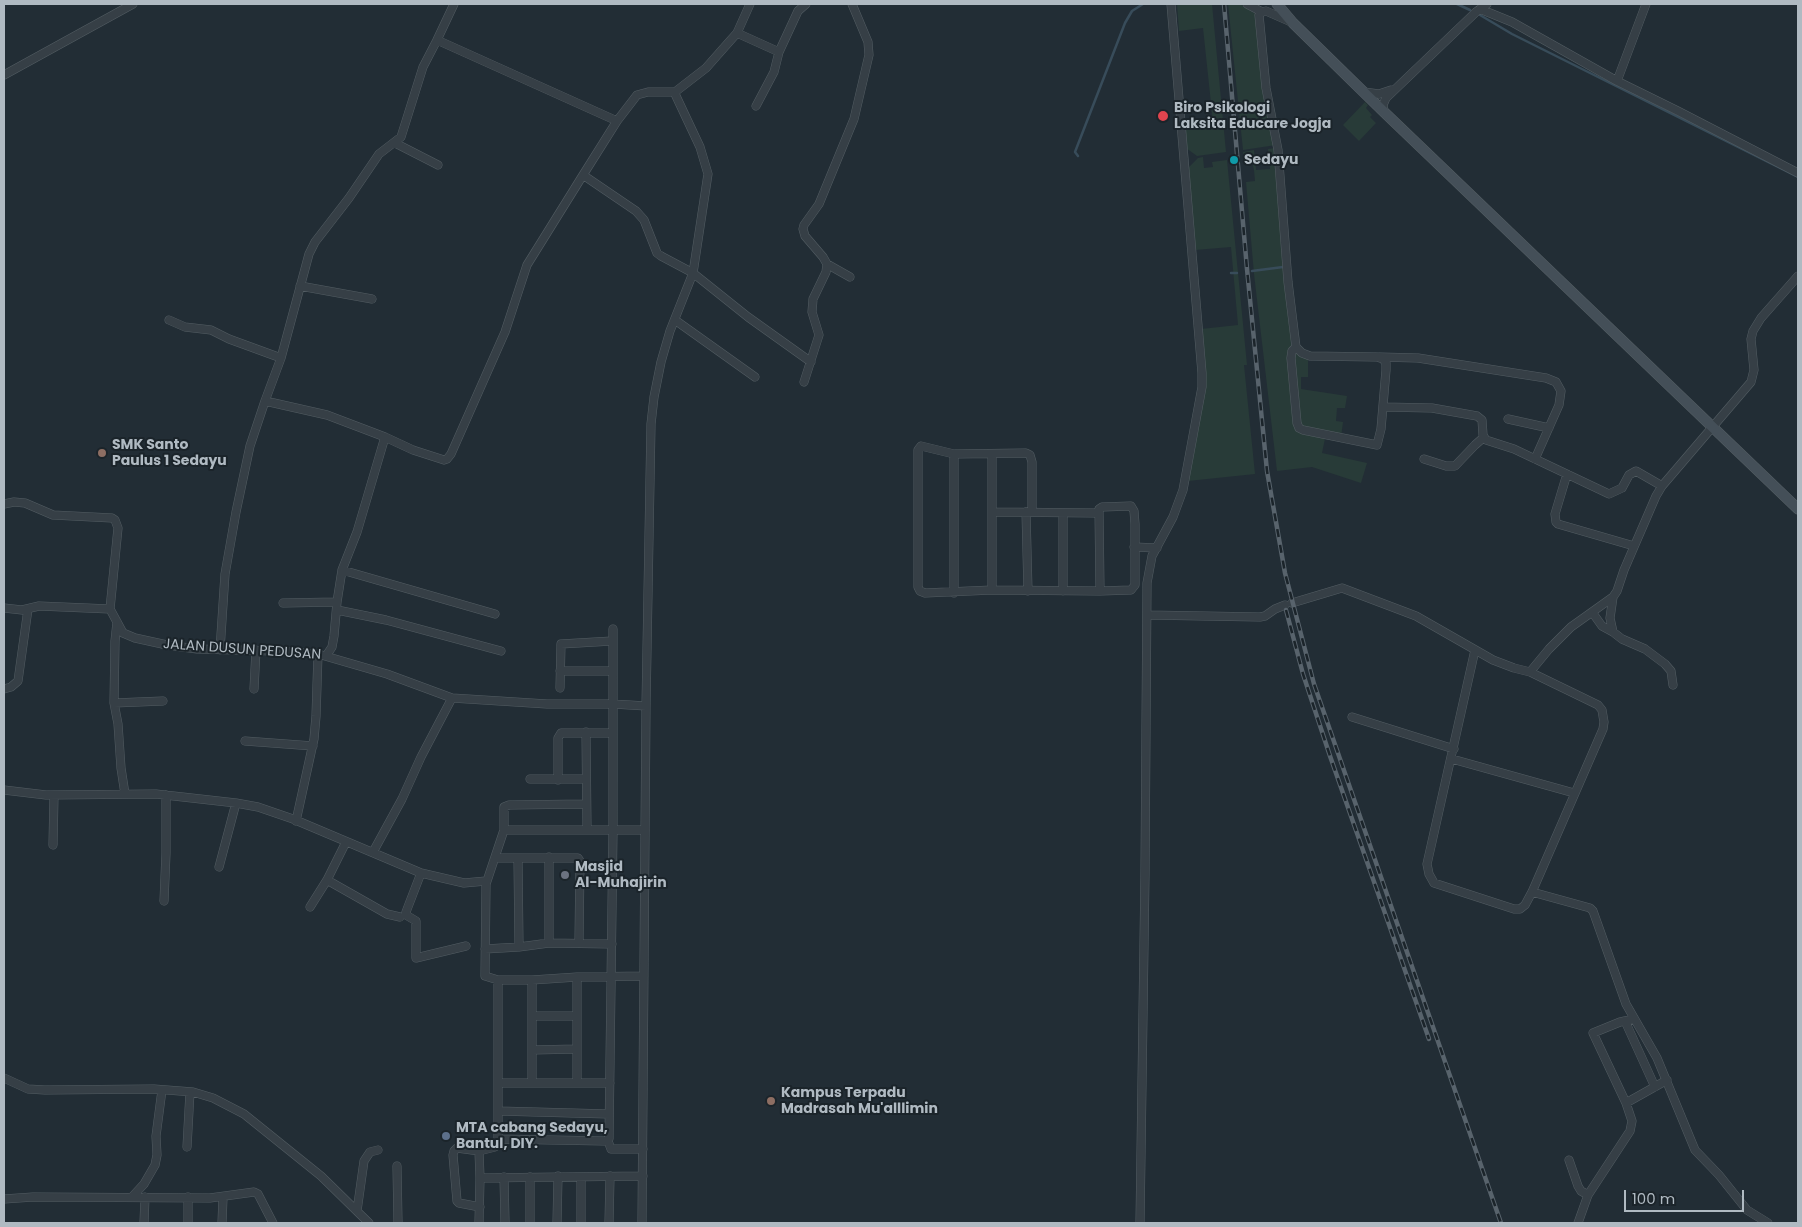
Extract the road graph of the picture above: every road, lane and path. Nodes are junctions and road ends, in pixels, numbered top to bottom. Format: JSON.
{"nodes":[{"id":1,"x":133,"y":4,"type":"edge"},
{"id":2,"x":454,"y":4,"type":"edge"},
{"id":3,"x":750,"y":4,"type":"edge"},
{"id":4,"x":806,"y":4,"type":"edge"},
{"id":5,"x":852,"y":4,"type":"edge"},
{"id":6,"x":1171,"y":4,"type":"edge"},
{"id":7,"x":1247,"y":4,"type":"edge"},
{"id":8,"x":1277,"y":4,"type":"edge"},
{"id":9,"x":1646,"y":4,"type":"edge"},
{"id":10,"x":1484,"y":6,"type":"edge"},
{"id":11,"x":1262,"y":12,"type":"junction"},
{"id":12,"x":1293,"y":23,"type":"junction"},
{"id":13,"x":737,"y":33,"type":"junction"},
{"id":14,"x":437,"y":40,"type":"junction"},
{"id":15,"x":779,"y":52,"type":"junction"},
{"id":16,"x":4,"y":75,"type":"edge"},
{"id":17,"x":1617,"y":81,"type":"junction"},
{"id":18,"x":1398,"y":87,"type":"junction"},
{"id":19,"x":678,"y":89,"type":"junction"},
{"id":20,"x":1363,"y":91,"type":"junction"},
{"id":21,"x":756,"y":106,"type":"dead end"},
{"id":22,"x":1384,"y":112,"type":"junction"},
{"id":23,"x":617,"y":121,"type":"junction"},
{"id":24,"x":395,"y":143,"type":"junction"},
{"id":25,"x":438,"y":165,"type":"dead end"},
{"id":26,"x":1798,"y":173,"type":"edge"},
{"id":27,"x":583,"y":175,"type":"junction"},
{"id":28,"x":827,"y":264,"type":"junction"},
{"id":29,"x":693,"y":273,"type":"junction"},
{"id":30,"x":1798,"y":276,"type":"edge"},
{"id":31,"x":850,"y":277,"type":"dead end"},
{"id":32,"x":300,"y":286,"type":"junction"},
{"id":33,"x":372,"y":299,"type":"dead end"},
{"id":34,"x":169,"y":320,"type":"dead end"},
{"id":35,"x":674,"y":320,"type":"junction"},
{"id":36,"x":1296,"y":347,"type":"junction"},
{"id":37,"x":1377,"y":357,"type":"junction"},
{"id":38,"x":281,"y":358,"type":"junction"},
{"id":39,"x":810,"y":361,"type":"junction"},
{"id":40,"x":755,"y":377,"type":"dead end"},
{"id":41,"x":804,"y":382,"type":"dead end"},
{"id":42,"x":265,"y":401,"type":"junction"},
{"id":43,"x":1383,"y":407,"type":"junction"},
{"id":44,"x":1508,"y":419,"type":"dead end"},
{"id":45,"x":1713,"y":426,"type":"junction"},
{"id":46,"x":1549,"y":428,"type":"junction"},
{"id":47,"x":385,"y":437,"type":"junction"},
{"id":48,"x":1484,"y":438,"type":"junction"},
{"id":49,"x":954,"y":454,"type":"junction"},
{"id":50,"x":992,"y":454,"type":"junction"},
{"id":51,"x":1424,"y":459,"type":"dead end"},
{"id":52,"x":1535,"y":459,"type":"junction"},
{"id":53,"x":1567,"y":474,"type":"junction"},
{"id":54,"x":1662,"y":486,"type":"junction"},
{"id":55,"x":4,"y":504,"type":"edge"},
{"id":56,"x":1798,"y":509,"type":"edge"},
{"id":57,"x":992,"y":512,"type":"junction"},
{"id":58,"x":1029,"y":512,"type":"junction"},
{"id":59,"x":1098,"y":512,"type":"junction"},
{"id":60,"x":1063,"y":513,"type":"junction"},
{"id":61,"x":1634,"y":546,"type":"junction"},
{"id":62,"x":1134,"y":547,"type":"junction"},
{"id":63,"x":1157,"y":548,"type":"junction"},
{"id":64,"x":1135,"y":564,"type":"junction"},
{"id":65,"x":1150,"y":564,"type":"junction"},
{"id":66,"x":342,"y":570,"type":"junction"},
{"id":67,"x":992,"y":590,"type":"junction"},
{"id":68,"x":1028,"y":591,"type":"junction"},
{"id":69,"x":1063,"y":591,"type":"junction"},
{"id":70,"x":1100,"y":591,"type":"junction"},
{"id":71,"x":954,"y":593,"type":"junction"},
{"id":72,"x":1613,"y":597,"type":"junction"},
{"id":73,"x":283,"y":603,"type":"dead end"},
{"id":74,"x":337,"y":606,"type":"junction"},
{"id":75,"x":4,"y":608,"type":"edge"},
{"id":76,"x":28,"y":609,"type":"junction"},
{"id":77,"x":110,"y":609,"type":"junction"},
{"id":78,"x":1592,"y":612,"type":"junction"},
{"id":79,"x":495,"y":614,"type":"dead end"},
{"id":80,"x":1147,"y":614,"type":"junction"},
{"id":81,"x":118,"y":622,"type":"junction"},
{"id":82,"x":612,"y":629,"type":"dead end"},
{"id":83,"x":1613,"y":632,"type":"junction"},
{"id":84,"x":612,"y":642,"type":"junction"},
{"id":85,"x":220,"y":650,"type":"junction"},
{"id":86,"x":256,"y":650,"type":"junction"},
{"id":87,"x":1475,"y":650,"type":"junction"},
{"id":88,"x":501,"y":651,"type":"dead end"},
{"id":89,"x":322,"y":655,"type":"junction"},
{"id":90,"x":560,"y":671,"type":"junction"},
{"id":91,"x":612,"y":671,"type":"junction"},
{"id":92,"x":1530,"y":672,"type":"junction"},
{"id":93,"x":1673,"y":685,"type":"dead end"},
{"id":94,"x":560,"y":688,"type":"dead end"},
{"id":95,"x":4,"y":689,"type":"edge"},
{"id":96,"x":254,"y":690,"type":"dead end"},
{"id":97,"x":452,"y":698,"type":"junction"},
{"id":98,"x":163,"y":701,"type":"dead end"},
{"id":99,"x":114,"y":703,"type":"junction"},
{"id":100,"x":613,"y":704,"type":"junction"},
{"id":101,"x":646,"y":706,"type":"junction"},
{"id":102,"x":1352,"y":717,"type":"dead end"},
{"id":103,"x":586,"y":732,"type":"junction"},
{"id":104,"x":613,"y":733,"type":"junction"},
{"id":105,"x":245,"y":741,"type":"dead end"},
{"id":106,"x":312,"y":746,"type":"junction"},
{"id":107,"x":1454,"y":749,"type":"junction"},
{"id":108,"x":1452,"y":759,"type":"junction"},
{"id":109,"x":530,"y":779,"type":"dead end"},
{"id":110,"x":558,"y":780,"type":"junction"},
{"id":111,"x":586,"y":780,"type":"junction"},
{"id":112,"x":4,"y":790,"type":"edge"},
{"id":113,"x":1574,"y":793,"type":"junction"},
{"id":114,"x":125,"y":794,"type":"junction"},
{"id":115,"x":54,"y":795,"type":"junction"},
{"id":116,"x":166,"y":795,"type":"junction"},
{"id":117,"x":236,"y":802,"type":"junction"},
{"id":118,"x":586,"y":804,"type":"junction"},
{"id":119,"x":296,"y":821,"type":"junction"},
{"id":120,"x":586,"y":829,"type":"junction"},
{"id":121,"x":504,"y":830,"type":"junction"},
{"id":122,"x":613,"y":830,"type":"junction"},
{"id":123,"x":644,"y":830,"type":"junction"},
{"id":124,"x":346,"y":842,"type":"junction"},
{"id":125,"x":53,"y":846,"type":"dead end"},
{"id":126,"x":373,"y":852,"type":"junction"},
{"id":127,"x":549,"y":857,"type":"junction"},
{"id":128,"x":495,"y":858,"type":"junction"},
{"id":129,"x":518,"y":858,"type":"junction"},
{"id":130,"x":219,"y":867,"type":"dead end"},
{"id":131,"x":421,"y":873,"type":"junction"},
{"id":132,"x":327,"y":880,"type":"junction"},
{"id":133,"x":486,"y":881,"type":"junction"},
{"id":134,"x":1532,"y":892,"type":"junction"},
{"id":135,"x":164,"y":901,"type":"dead end"},
{"id":136,"x":310,"y":907,"type":"dead end"},
{"id":137,"x":400,"y":917,"type":"dead end"},
{"id":138,"x":579,"y":942,"type":"junction"},
{"id":139,"x":548,"y":943,"type":"junction"},
{"id":140,"x":612,"y":944,"type":"junction"},
{"id":141,"x":466,"y":946,"type":"dead end"},
{"id":142,"x":519,"y":947,"type":"junction"},
{"id":143,"x":485,"y":949,"type":"junction"},
{"id":144,"x":577,"y":976,"type":"junction"},
{"id":145,"x":612,"y":976,"type":"junction"},
{"id":146,"x":644,"y":976,"type":"junction"},
{"id":147,"x":498,"y":980,"type":"junction"},
{"id":148,"x":532,"y":980,"type":"junction"},
{"id":149,"x":532,"y":1016,"type":"junction"},
{"id":150,"x":578,"y":1016,"type":"junction"},
{"id":151,"x":1634,"y":1019,"type":"junction"},
{"id":152,"x":1624,"y":1021,"type":"junction"},
{"id":153,"x":577,"y":1049,"type":"junction"},
{"id":154,"x":532,"y":1050,"type":"junction"},
{"id":155,"x":4,"y":1078,"type":"edge"},
{"id":156,"x":1667,"y":1080,"type":"junction"},
{"id":157,"x":498,"y":1083,"type":"junction"},
{"id":158,"x":532,"y":1083,"type":"junction"},
{"id":159,"x":577,"y":1083,"type":"junction"},
{"id":160,"x":610,"y":1083,"type":"junction"},
{"id":161,"x":1655,"y":1087,"type":"junction"},
{"id":162,"x":162,"y":1090,"type":"junction"},
{"id":163,"x":190,"y":1092,"type":"junction"},
{"id":164,"x":1626,"y":1103,"type":"junction"},
{"id":165,"x":498,"y":1111,"type":"junction"},
{"id":166,"x":609,"y":1114,"type":"junction"},
{"id":167,"x":498,"y":1139,"type":"junction"},
{"id":168,"x":608,"y":1141,"type":"junction"},
{"id":169,"x":187,"y":1147,"type":"dead end"},
{"id":170,"x":643,"y":1149,"type":"junction"},
{"id":171,"x":378,"y":1150,"type":"dead end"},
{"id":172,"x":478,"y":1150,"type":"junction"},
{"id":173,"x":1569,"y":1160,"type":"dead end"},
{"id":174,"x":397,"y":1166,"type":"dead end"},
{"id":175,"x":530,"y":1176,"type":"junction"},
{"id":176,"x":558,"y":1176,"type":"junction"},
{"id":177,"x":581,"y":1176,"type":"junction"},
{"id":178,"x":610,"y":1176,"type":"junction"},
{"id":179,"x":643,"y":1176,"type":"junction"},
{"id":180,"x":504,"y":1177,"type":"junction"},
{"id":181,"x":480,"y":1178,"type":"junction"},
{"id":182,"x":1588,"y":1195,"type":"junction"},
{"id":183,"x":132,"y":1197,"type":"junction"},
{"id":184,"x":145,"y":1197,"type":"junction"},
{"id":185,"x":223,"y":1197,"type":"junction"},
{"id":186,"x":188,"y":1198,"type":"junction"},
{"id":187,"x":4,"y":1199,"type":"edge"},
{"id":188,"x":480,"y":1207,"type":"junction"},
{"id":189,"x":357,"y":1211,"type":"junction"},
{"id":190,"x":144,"y":1223,"type":"edge"},
{"id":191,"x":188,"y":1223,"type":"edge"},
{"id":192,"x":222,"y":1223,"type":"edge"},
{"id":193,"x":273,"y":1223,"type":"edge"},
{"id":194,"x":369,"y":1223,"type":"edge"},
{"id":195,"x":398,"y":1223,"type":"edge"},
{"id":196,"x":479,"y":1223,"type":"edge"},
{"id":197,"x":504,"y":1223,"type":"edge"},
{"id":198,"x":530,"y":1223,"type":"edge"},
{"id":199,"x":557,"y":1223,"type":"edge"},
{"id":200,"x":581,"y":1223,"type":"edge"},
{"id":201,"x":609,"y":1223,"type":"edge"},
{"id":202,"x":642,"y":1223,"type":"edge"},
{"id":203,"x":1140,"y":1223,"type":"edge"},
{"id":204,"x":1578,"y":1223,"type":"edge"},
{"id":205,"x":1768,"y":1223,"type":"edge"}],
"edges":[{"from":1,"to":16,"type":"street"},
{"from":2,"to":14,"type":"street"},
{"from":3,"to":13,"type":"street"},
{"from":4,"to":15,"type":"street"},
{"from":5,"to":28,"type":"street"},
{"from":6,"to":63,"type":"street"},
{"from":7,"to":11,"type":"street"},
{"from":8,"to":12,"type":"street"},
{"from":9,"to":17,"type":"street"},
{"from":10,"to":17,"type":"street"},
{"from":10,"to":18,"type":"street"},
{"from":11,"to":12,"type":"street"},
{"from":11,"to":36,"type":"street"},
{"from":12,"to":20,"type":"street"},
{"from":13,"to":15,"type":"street"},
{"from":13,"to":19,"type":"street"},
{"from":14,"to":23,"type":"street"},
{"from":14,"to":24,"type":"street"},
{"from":15,"to":21,"type":"street"},
{"from":17,"to":26,"type":"street"},
{"from":18,"to":20,"type":"street"},
{"from":18,"to":22,"type":"street"},
{"from":19,"to":23,"type":"street"},
{"from":19,"to":29,"type":"street"},
{"from":20,"to":22,"type":"street"},
{"from":22,"to":45,"type":"street"},
{"from":23,"to":27,"type":"street"},
{"from":24,"to":25,"type":"street"},
{"from":24,"to":32,"type":"street"},
{"from":27,"to":29,"type":"street"},
{"from":27,"to":47,"type":"street"},
{"from":28,"to":31,"type":"street"},
{"from":28,"to":39,"type":"street"},
{"from":29,"to":35,"type":"street"},
{"from":29,"to":39,"type":"street"},
{"from":30,"to":45,"type":"street"},
{"from":32,"to":33,"type":"street"},
{"from":32,"to":38,"type":"street"},
{"from":34,"to":38,"type":"street"},
{"from":35,"to":40,"type":"street"},
{"from":35,"to":101,"type":"street"},
{"from":36,"to":37,"type":"street"},
{"from":36,"to":43,"type":"street"},
{"from":37,"to":43,"type":"street"},
{"from":37,"to":46,"type":"street"},
{"from":38,"to":42,"type":"street"},
{"from":39,"to":41,"type":"street"},
{"from":42,"to":47,"type":"street"},
{"from":42,"to":85,"type":"street"},
{"from":43,"to":48,"type":"street"},
{"from":44,"to":46,"type":"street"},
{"from":45,"to":54,"type":"street"},
{"from":45,"to":56,"type":"street"},
{"from":46,"to":52,"type":"street"},
{"from":47,"to":66,"type":"street"},
{"from":48,"to":51,"type":"street"},
{"from":48,"to":52,"type":"street"},
{"from":49,"to":50,"type":"street"},
{"from":49,"to":71,"type":"street"},
{"from":49,"to":71,"type":"street"},
{"from":50,"to":57,"type":"street"},
{"from":50,"to":58,"type":"street"},
{"from":52,"to":53,"type":"street"},
{"from":53,"to":54,"type":"street"},
{"from":53,"to":61,"type":"street"},
{"from":54,"to":61,"type":"street"},
{"from":55,"to":77,"type":"street"},
{"from":57,"to":58,"type":"street"},
{"from":57,"to":67,"type":"street"},
{"from":58,"to":60,"type":"street"},
{"from":58,"to":68,"type":"street"},
{"from":59,"to":60,"type":"street"},
{"from":59,"to":62,"type":"street"},
{"from":59,"to":70,"type":"street"},
{"from":60,"to":69,"type":"street"},
{"from":61,"to":72,"type":"street"},
{"from":62,"to":63,"type":"street"},
{"from":62,"to":64,"type":"street"},
{"from":63,"to":65,"type":"street"},
{"from":64,"to":65,"type":"street"},
{"from":64,"to":70,"type":"street"},
{"from":65,"to":80,"type":"street"},
{"from":66,"to":74,"type":"street"},
{"from":66,"to":79,"type":"street"},
{"from":67,"to":68,"type":"street"},
{"from":67,"to":71,"type":"street"},
{"from":68,"to":69,"type":"street"},
{"from":69,"to":70,"type":"street"},
{"from":72,"to":78,"type":"street"},
{"from":72,"to":83,"type":"street"},
{"from":73,"to":74,"type":"street"},
{"from":74,"to":88,"type":"street"},
{"from":74,"to":89,"type":"street"},
{"from":75,"to":76,"type":"street"},
{"from":76,"to":77,"type":"street"},
{"from":76,"to":95,"type":"street"},
{"from":77,"to":81,"type":"street","name":"JALAN DUSUN PEDUSAN"},
{"from":78,"to":83,"type":"street"},
{"from":78,"to":92,"type":"street"},
{"from":80,"to":87,"type":"street"},
{"from":80,"to":203,"type":"street"},
{"from":81,"to":85,"type":"street","name":"JALAN DUSUN PEDUSAN"},
{"from":81,"to":99,"type":"street"},
{"from":82,"to":84,"type":"street"},
{"from":83,"to":93,"type":"street"},
{"from":84,"to":90,"type":"street"},
{"from":84,"to":91,"type":"street"},
{"from":85,"to":86,"type":"street","name":"JALAN DUSUN PEDUSAN"},
{"from":86,"to":89,"type":"street","name":"JALAN DUSUN PEDUSAN"},
{"from":86,"to":96,"type":"street"},
{"from":87,"to":92,"type":"street"},
{"from":87,"to":107,"type":"street"},
{"from":89,"to":97,"type":"street","name":"JALAN DUSUN PEDUSAN"},
{"from":89,"to":106,"type":"street"},
{"from":90,"to":91,"type":"street"},
{"from":90,"to":94,"type":"street"},
{"from":91,"to":100,"type":"street"},
{"from":92,"to":113,"type":"street"},
{"from":97,"to":100,"type":"street","name":"JALAN DUSUN PEDUSAN"},
{"from":97,"to":126,"type":"street"},
{"from":98,"to":99,"type":"street"},
{"from":99,"to":114,"type":"street"},
{"from":100,"to":101,"type":"street","name":"JALAN DUSUN PEDUSAN"},
{"from":100,"to":104,"type":"street"},
{"from":101,"to":123,"type":"street"},
{"from":102,"to":107,"type":"street"},
{"from":103,"to":104,"type":"street"},
{"from":103,"to":110,"type":"street"},
{"from":103,"to":111,"type":"street"},
{"from":104,"to":122,"type":"street"},
{"from":105,"to":106,"type":"street"},
{"from":106,"to":119,"type":"street"},
{"from":107,"to":108,"type":"street"},
{"from":108,"to":113,"type":"street"},
{"from":108,"to":134,"type":"street"},
{"from":109,"to":110,"type":"street"},
{"from":110,"to":111,"type":"street"},
{"from":111,"to":118,"type":"street"},
{"from":112,"to":115,"type":"street"},
{"from":113,"to":134,"type":"street"},
{"from":114,"to":115,"type":"street"},
{"from":114,"to":116,"type":"street"},
{"from":115,"to":125,"type":"street"},
{"from":116,"to":117,"type":"street"},
{"from":116,"to":135,"type":"street"},
{"from":117,"to":119,"type":"street"},
{"from":117,"to":130,"type":"street"},
{"from":118,"to":120,"type":"street"},
{"from":118,"to":121,"type":"street"},
{"from":119,"to":124,"type":"street"},
{"from":120,"to":121,"type":"street"},
{"from":120,"to":122,"type":"street"},
{"from":121,"to":128,"type":"street"},
{"from":122,"to":123,"type":"street"},
{"from":122,"to":140,"type":"street"},
{"from":123,"to":146,"type":"street"},
{"from":124,"to":126,"type":"street"},
{"from":124,"to":132,"type":"street"},
{"from":126,"to":131,"type":"street"},
{"from":127,"to":129,"type":"street"},
{"from":127,"to":138,"type":"street"},
{"from":127,"to":139,"type":"street"},
{"from":128,"to":129,"type":"street"},
{"from":128,"to":133,"type":"street"},
{"from":129,"to":142,"type":"street"},
{"from":131,"to":133,"type":"street"},
{"from":131,"to":141,"type":"street"},
{"from":132,"to":136,"type":"street"},
{"from":132,"to":137,"type":"street"},
{"from":133,"to":143,"type":"street"},
{"from":134,"to":151,"type":"street"},
{"from":138,"to":139,"type":"street"},
{"from":138,"to":140,"type":"street"},
{"from":139,"to":142,"type":"street"},
{"from":140,"to":145,"type":"street"},
{"from":142,"to":143,"type":"street"},
{"from":143,"to":147,"type":"street"},
{"from":144,"to":145,"type":"street"},
{"from":144,"to":148,"type":"street"},
{"from":144,"to":150,"type":"street"},
{"from":145,"to":146,"type":"street"},
{"from":145,"to":160,"type":"street"},
{"from":146,"to":170,"type":"street"},
{"from":147,"to":148,"type":"street"},
{"from":147,"to":157,"type":"street"},
{"from":148,"to":149,"type":"street"},
{"from":149,"to":150,"type":"street"},
{"from":149,"to":154,"type":"street"},
{"from":150,"to":153,"type":"street"},
{"from":151,"to":152,"type":"street"},
{"from":151,"to":156,"type":"street"},
{"from":152,"to":161,"type":"street"},
{"from":152,"to":164,"type":"street"},
{"from":153,"to":154,"type":"street"},
{"from":153,"to":159,"type":"street"},
{"from":154,"to":158,"type":"street"},
{"from":155,"to":162,"type":"street"},
{"from":156,"to":161,"type":"street"},
{"from":156,"to":205,"type":"street"},
{"from":157,"to":158,"type":"street"},
{"from":157,"to":165,"type":"street"},
{"from":158,"to":159,"type":"street"},
{"from":159,"to":160,"type":"street"},
{"from":160,"to":166,"type":"street"},
{"from":161,"to":164,"type":"street"},
{"from":162,"to":163,"type":"street"},
{"from":162,"to":183,"type":"street"},
{"from":163,"to":169,"type":"street"},
{"from":163,"to":189,"type":"street"},
{"from":164,"to":182,"type":"street"},
{"from":165,"to":166,"type":"street"},
{"from":165,"to":167,"type":"street"},
{"from":166,"to":168,"type":"street"},
{"from":167,"to":168,"type":"street"},
{"from":167,"to":172,"type":"street"},
{"from":168,"to":170,"type":"street"},
{"from":170,"to":179,"type":"street"},
{"from":171,"to":189,"type":"street"},
{"from":172,"to":181,"type":"street"},
{"from":172,"to":188,"type":"street"},
{"from":173,"to":182,"type":"street"},
{"from":174,"to":195,"type":"street"},
{"from":175,"to":176,"type":"street"},
{"from":175,"to":180,"type":"street"},
{"from":175,"to":198,"type":"street"},
{"from":176,"to":177,"type":"street"},
{"from":176,"to":199,"type":"street"},
{"from":177,"to":178,"type":"street"},
{"from":177,"to":200,"type":"street"},
{"from":178,"to":179,"type":"street"},
{"from":178,"to":201,"type":"street"},
{"from":179,"to":202,"type":"street"},
{"from":180,"to":181,"type":"street"},
{"from":180,"to":197,"type":"street"},
{"from":181,"to":188,"type":"street"},
{"from":182,"to":204,"type":"street"},
{"from":183,"to":184,"type":"street"},
{"from":183,"to":187,"type":"street"},
{"from":184,"to":186,"type":"street"},
{"from":184,"to":190,"type":"street"},
{"from":185,"to":186,"type":"street"},
{"from":185,"to":192,"type":"street"},
{"from":185,"to":193,"type":"street"},
{"from":186,"to":191,"type":"street"},
{"from":188,"to":196,"type":"street"},
{"from":189,"to":194,"type":"street"}]}
